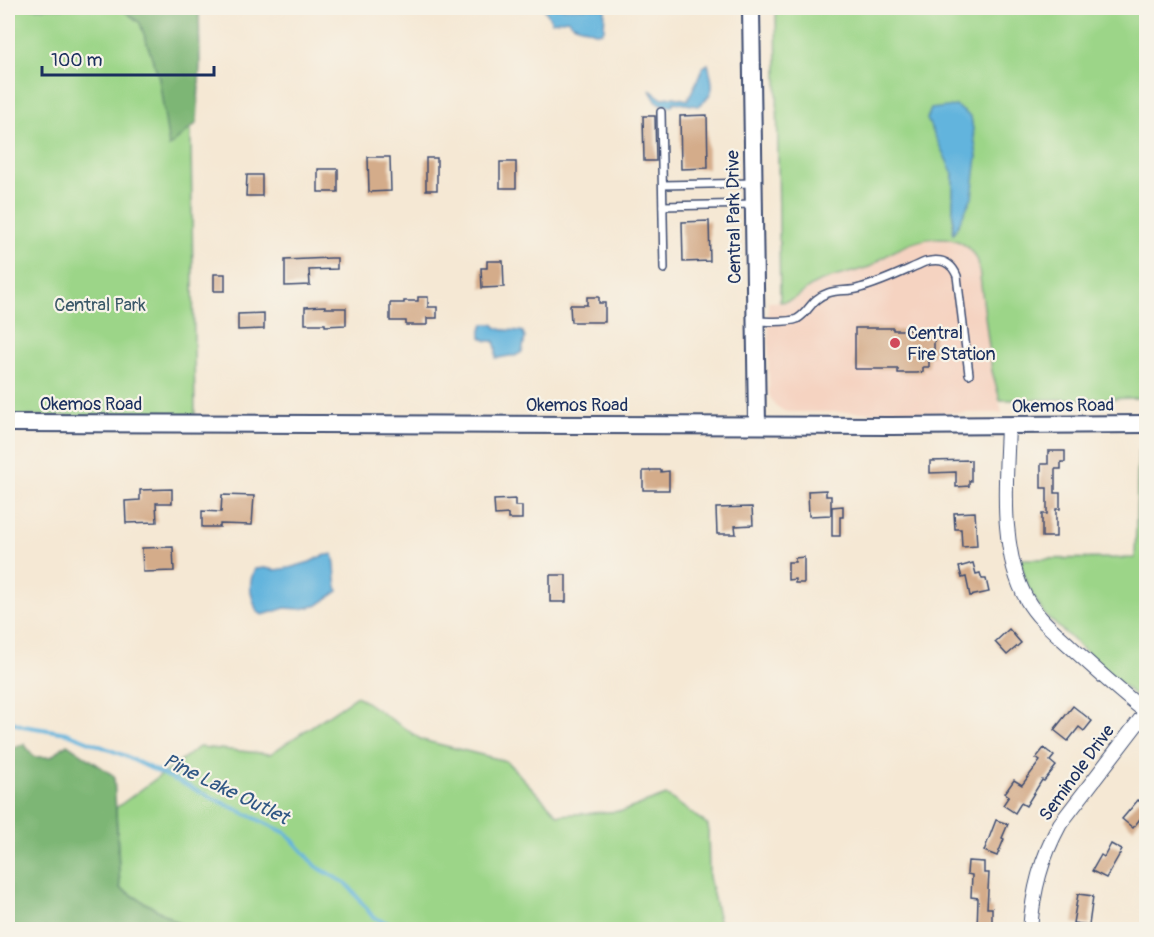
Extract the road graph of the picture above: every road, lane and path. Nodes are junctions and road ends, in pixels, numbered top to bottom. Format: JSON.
{"nodes":[{"id":1,"x":751,"y":8,"type":"edge"},
{"id":2,"x":661,"y":112,"type":"dead end"},
{"id":3,"x":753,"y":183,"type":"junction"},
{"id":4,"x":663,"y":185,"type":"junction"},
{"id":5,"x":754,"y":204,"type":"junction"},
{"id":6,"x":663,"y":206,"type":"junction"},
{"id":7,"x":664,"y":269,"type":"dead end"},
{"id":8,"x":755,"y":321,"type":"junction"},
{"id":9,"x":969,"y":374,"type":"dead end"},
{"id":10,"x":8,"y":423,"type":"edge"},
{"id":11,"x":1146,"y":424,"type":"edge"},
{"id":12,"x":757,"y":425,"type":"junction"},
{"id":13,"x":1008,"y":426,"type":"junction"},
{"id":14,"x":1146,"y":712,"type":"edge"},
{"id":15,"x":1030,"y":930,"type":"edge"}],
"edges":[{"from":1,"to":3,"type":"street","name":"Central Park Drive"},
{"from":2,"to":4,"type":"lane"},
{"from":3,"to":4,"type":"lane"},
{"from":3,"to":5,"type":"street","name":"Central Park Drive"},
{"from":4,"to":6,"type":"lane"},
{"from":5,"to":6,"type":"lane"},
{"from":5,"to":8,"type":"street","name":"Central Park Drive"},
{"from":6,"to":7,"type":"lane"},
{"from":8,"to":9,"type":"lane"},
{"from":8,"to":12,"type":"street","name":"Central Park Drive"},
{"from":10,"to":12,"type":"street","name":"Okemos Road"},
{"from":11,"to":13,"type":"street","name":"Okemos Road"},
{"from":12,"to":13,"type":"street","name":"Okemos Road"},
{"from":13,"to":14,"type":"street"},
{"from":14,"to":15,"type":"street","name":"Seminole Drive"}]}
